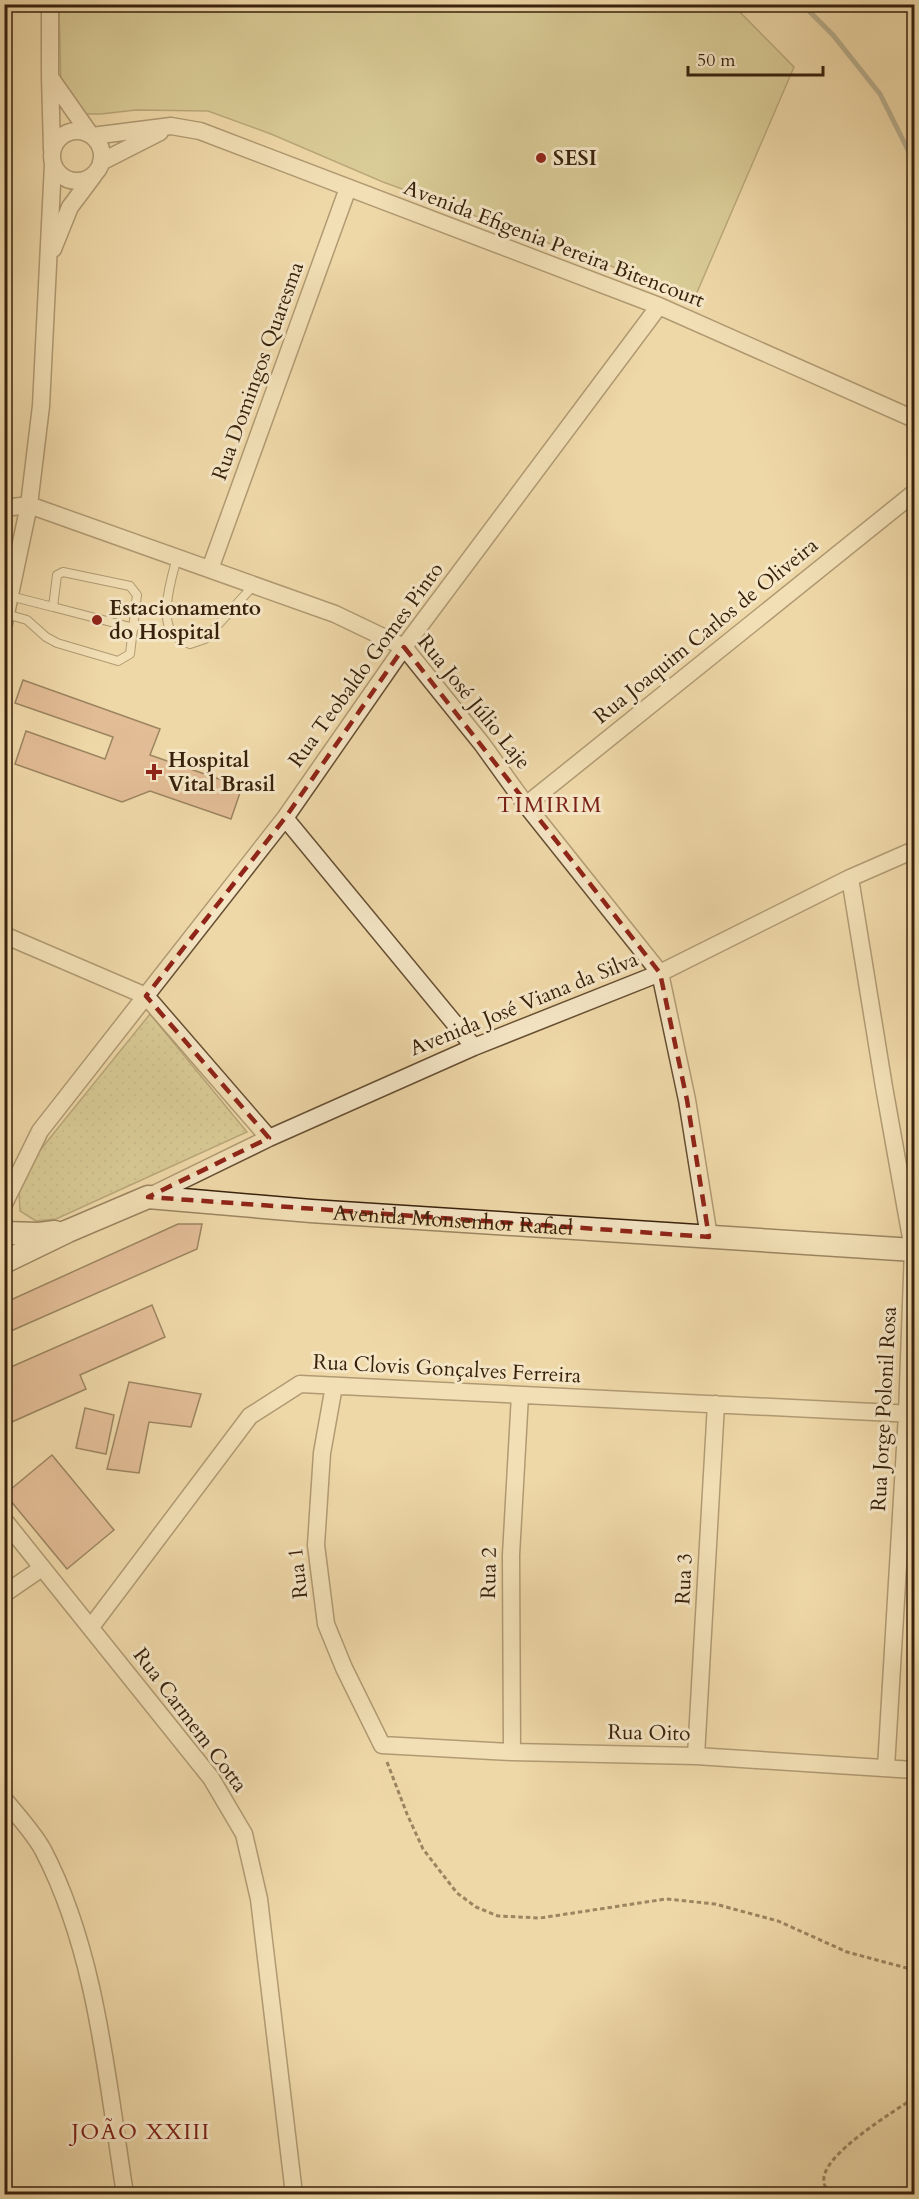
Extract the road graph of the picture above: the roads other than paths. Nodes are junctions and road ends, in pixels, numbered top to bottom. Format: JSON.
{"nodes":[{"id":1,"x":50,"y":4,"type":"edge"},
{"id":2,"x":50,"y":76,"type":"junction"},
{"id":3,"x":171,"y":126,"type":"junction"},
{"id":4,"x":91,"y":136,"type":"junction"},
{"id":5,"x":53,"y":157,"type":"junction"},
{"id":6,"x":98,"y":167,"type":"junction"},
{"id":7,"x":348,"y":188,"type":"junction"},
{"id":8,"x":49,"y":258,"type":"junction"},
{"id":9,"x":659,"y":306,"type":"junction"},
{"id":10,"x":915,"y":419,"type":"edge"},
{"id":11,"x":915,"y":493,"type":"edge"},
{"id":12,"x":29,"y":506,"type":"junction"},
{"id":13,"x":4,"y":508,"type":"edge"},
{"id":14,"x":177,"y":557,"type":"junction"},
{"id":15,"x":210,"y":569,"type":"junction"},
{"id":16,"x":253,"y":586,"type":"junction"},
{"id":17,"x":10,"y":596,"type":"junction"},
{"id":18,"x":53,"y":607,"type":"junction"},
{"id":19,"x":5,"y":619,"type":"edge"},
{"id":20,"x":134,"y":628,"type":"junction"},
{"id":21,"x":404,"y":647,"type":"junction"},
{"id":22,"x":526,"y":805,"type":"junction"},
{"id":23,"x":285,"y":818,"type":"junction"},
{"id":24,"x":915,"y":850,"type":"edge"},
{"id":25,"x":850,"y":878,"type":"junction"},
{"id":26,"x":4,"y":935,"type":"edge"},
{"id":27,"x":660,"y":973,"type":"junction"},
{"id":28,"x":146,"y":996,"type":"junction"},
{"id":29,"x":474,"y":1047,"type":"junction"},
{"id":30,"x":269,"y":1138,"type":"junction"},
{"id":31,"x":148,"y":1197,"type":"junction"},
{"id":32,"x":4,"y":1204,"type":"edge"},
{"id":33,"x":68,"y":1231,"type":"junction"},
{"id":34,"x":4,"y":1233,"type":"edge"},
{"id":35,"x":709,"y":1237,"type":"junction"},
{"id":36,"x":914,"y":1250,"type":"edge"},
{"id":37,"x":4,"y":1262,"type":"edge"},
{"id":38,"x":334,"y":1386,"type":"junction"},
{"id":39,"x":520,"y":1395,"type":"junction"},
{"id":40,"x":716,"y":1404,"type":"junction"},
{"id":41,"x":911,"y":1414,"type":"edge"},
{"id":42,"x":4,"y":1520,"type":"edge"},
{"id":43,"x":42,"y":1568,"type":"junction"},
{"id":44,"x":4,"y":1594,"type":"edge"},
{"id":45,"x":91,"y":1627,"type":"junction"},
{"id":46,"x":382,"y":1745,"type":"joint"},
{"id":47,"x":512,"y":1752,"type":"junction"},
{"id":48,"x":696,"y":1756,"type":"junction"},
{"id":49,"x":886,"y":1768,"type":"junction"},
{"id":50,"x":915,"y":1770,"type":"edge"},
{"id":51,"x":4,"y":1799,"type":"edge"},
{"id":52,"x":125,"y":2194,"type":"edge"},
{"id":53,"x":294,"y":2194,"type":"edge"}],
"edges":[{"from":1,"to":2,"type":"street"},
{"from":2,"to":4,"type":"street"},
{"from":2,"to":5,"type":"street"},
{"from":3,"to":4,"type":"street","name":"Avenida Efigenia Pereira Bitencourt"},
{"from":3,"to":6,"type":"street"},
{"from":3,"to":7,"type":"street","name":"Avenida Efigenia Pereira Bitencourt"},
{"from":4,"to":5,"type":"street"},
{"from":4,"to":6,"type":"street"},
{"from":5,"to":6,"type":"street"},
{"from":5,"to":8,"type":"street"},
{"from":6,"to":8,"type":"street"},
{"from":7,"to":9,"type":"street","name":"Avenida Efigenia Pereira Bitencourt"},
{"from":7,"to":15,"type":"street","name":"Rua Domingos Quaresma"},
{"from":8,"to":12,"type":"street"},
{"from":9,"to":10,"type":"street","name":"Avenida Efigenia Pereira Bitencourt"},
{"from":9,"to":21,"type":"street","name":"Rua Teobaldo Gomes Pinto"},
{"from":11,"to":22,"type":"street","name":"Rua Joaquim Carlos de Oliveira"},
{"from":12,"to":13,"type":"street"},
{"from":12,"to":14,"type":"street","name":"Rua José Júlio Laje"},
{"from":12,"to":17,"type":"street"},
{"from":14,"to":15,"type":"street","name":"Rua José Júlio Laje"},
{"from":14,"to":16,"type":"lane"},
{"from":15,"to":16,"type":"street","name":"Rua José Júlio Laje"},
{"from":16,"to":21,"type":"street","name":"Rua José Júlio Laje"},
{"from":17,"to":18,"type":"lane"},
{"from":17,"to":19,"type":"street"},
{"from":18,"to":20,"type":"lane"},
{"from":18,"to":20,"type":"lane"},
{"from":19,"to":20,"type":"lane"},
{"from":21,"to":22,"type":"street","name":"Rua José Júlio Laje"},
{"from":21,"to":23,"type":"street","name":"Rua Teobaldo Gomes Pinto"},
{"from":22,"to":27,"type":"street","name":"Rua José Júlio Laje"},
{"from":23,"to":28,"type":"street","name":"Rua Teobaldo Gomes Pinto"},
{"from":23,"to":29,"type":"street"},
{"from":24,"to":25,"type":"street","name":"Avenida José Viana da Silva"},
{"from":25,"to":27,"type":"street","name":"Avenida José Viana da Silva"},
{"from":25,"to":36,"type":"street","name":"Rua Jorge Polonil Rosa"},
{"from":26,"to":28,"type":"street"},
{"from":27,"to":29,"type":"street","name":"Avenida José Viana da Silva"},
{"from":27,"to":35,"type":"street","name":"Rua José Júlio Laje"},
{"from":28,"to":30,"type":"street"},
{"from":28,"to":32,"type":"street","name":"Rua Teobaldo Gomes Pinto"},
{"from":29,"to":30,"type":"street","name":"Avenida José Viana da Silva"},
{"from":30,"to":31,"type":"street","name":"Avenida José Viana da Silva"},
{"from":31,"to":33,"type":"main road","name":"Avenida Monsenhor Rafael"},
{"from":31,"to":35,"type":"main road","name":"Avenida Monsenhor Rafael"},
{"from":33,"to":34,"type":"main road"},
{"from":33,"to":37,"type":"main road","name":"Avenida Monsenhor Rafael"},
{"from":35,"to":36,"type":"main road","name":"Avenida Monsenhor Rafael"},
{"from":36,"to":41,"type":"street","name":"Rua Jorge Polonil Rosa"},
{"from":38,"to":39,"type":"street","name":"Rua Clovis Gonçalves Ferreira"},
{"from":38,"to":45,"type":"street","name":"Rua Clovis Gonçalves Ferreira"},
{"from":38,"to":46,"type":"street","name":"Rua 1"},
{"from":39,"to":40,"type":"street","name":"Rua Clovis Gonçalves Ferreira"},
{"from":39,"to":47,"type":"street","name":"Rua 2"},
{"from":40,"to":41,"type":"street","name":"Rua Clovis Gonçalves Ferreira"},
{"from":40,"to":48,"type":"street","name":"Rua 3"},
{"from":41,"to":49,"type":"street","name":"Rua Jorge Polonil Rosa"},
{"from":42,"to":43,"type":"street","name":"Rua Carmem Cotta"},
{"from":43,"to":44,"type":"street"},
{"from":43,"to":45,"type":"street","name":"Rua Carmem Cotta"},
{"from":45,"to":53,"type":"street","name":"Rua Carmem Cotta"},
{"from":46,"to":47,"type":"street","name":"Rua Oito"},
{"from":47,"to":48,"type":"street","name":"Rua Oito"},
{"from":48,"to":49,"type":"street","name":"Rua Oito"},
{"from":49,"to":50,"type":"street","name":"Rua Oito"},
{"from":51,"to":52,"type":"street"}]}
